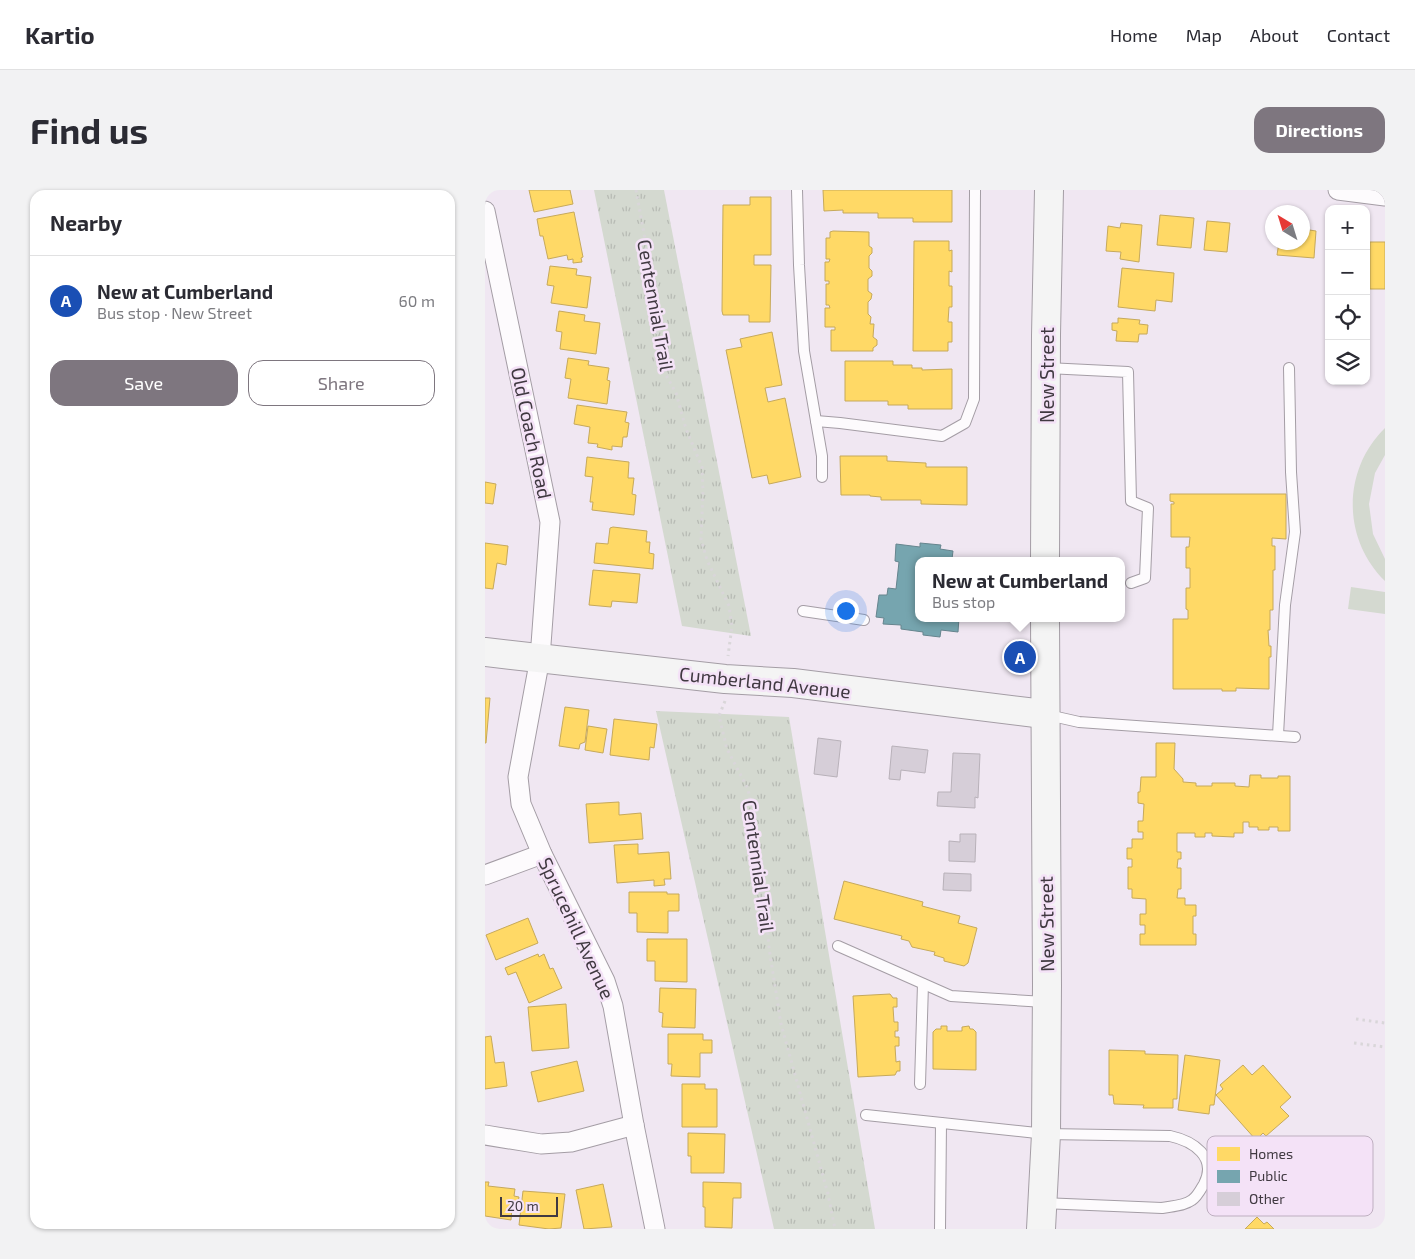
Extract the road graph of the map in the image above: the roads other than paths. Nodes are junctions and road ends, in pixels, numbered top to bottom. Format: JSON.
{"nodes":[{"id":1,"x":797,"y":190,"type":"edge"},
{"id":2,"x":975,"y":190,"type":"edge"},
{"id":3,"x":1049,"y":190,"type":"edge"},
{"id":4,"x":1338,"y":190,"type":"edge"},
{"id":5,"x":1385,"y":196,"type":"edge"},
{"id":6,"x":485,"y":211,"type":"edge"},
{"id":7,"x":1046,"y":368,"type":"junction"},
{"id":8,"x":1289,"y":368,"type":"dead end"},
{"id":9,"x":817,"y":421,"type":"junction"},
{"id":10,"x":822,"y":477,"type":"dead end"},
{"id":11,"x":1045,"y":557,"type":"edge"},
{"id":12,"x":1131,"y":583,"type":"dead end"},
{"id":13,"x":803,"y":611,"type":"dead end"},
{"id":14,"x":864,"y":620,"type":"dead end"},
{"id":15,"x":1045,"y":622,"type":"edge"},
{"id":16,"x":485,"y":652,"type":"edge"},
{"id":17,"x":540,"y":658,"type":"junction"},
{"id":18,"x":1044,"y":714,"type":"junction"},
{"id":19,"x":1278,"y":735,"type":"junction"},
{"id":20,"x":1295,"y":736,"type":"dead end"},
{"id":21,"x":542,"y":854,"type":"junction"},
{"id":22,"x":485,"y":876,"type":"edge"},
{"id":23,"x":838,"y":946,"type":"dead end"},
{"id":24,"x":923,"y":984,"type":"junction"},
{"id":25,"x":1046,"y":1002,"type":"junction"},
{"id":26,"x":920,"y":1084,"type":"dead end"},
{"id":27,"x":866,"y":1115,"type":"dead end"},
{"id":28,"x":941,"y":1123,"type":"junction"},
{"id":29,"x":634,"y":1125,"type":"junction"},
{"id":30,"x":1046,"y":1134,"type":"junction"},
{"id":31,"x":485,"y":1135,"type":"edge"},
{"id":32,"x":1207,"y":1164,"type":"edge"},
{"id":33,"x":1207,"y":1175,"type":"edge"},
{"id":34,"x":1041,"y":1216,"type":"edge"},
{"id":35,"x":655,"y":1229,"type":"edge"},
{"id":36,"x":939,"y":1229,"type":"edge"}],
"edges":[{"from":1,"to":9,"type":"lane"},
{"from":2,"to":9,"type":"lane"},
{"from":3,"to":7,"type":"main road","name":"New Street"},
{"from":4,"to":5,"type":"street"},
{"from":6,"to":17,"type":"street","name":"Old Coach Road"},
{"from":7,"to":11,"type":"main road","name":"New Street"},
{"from":7,"to":12,"type":"lane"},
{"from":8,"to":19,"type":"lane"},
{"from":9,"to":10,"type":"lane"},
{"from":13,"to":14,"type":"lane"},
{"from":15,"to":18,"type":"main road","name":"New Street"},
{"from":16,"to":17,"type":"main road","name":"Cumberland Avenue"},
{"from":17,"to":18,"type":"main road","name":"Cumberland Avenue"},
{"from":17,"to":21,"type":"street","name":"Sprucehill Avenue"},
{"from":18,"to":19,"type":"lane"},
{"from":18,"to":25,"type":"main road","name":"New Street"},
{"from":19,"to":20,"type":"lane"},
{"from":21,"to":22,"type":"street"},
{"from":21,"to":29,"type":"street","name":"Sprucehill Avenue"},
{"from":23,"to":24,"type":"lane"},
{"from":24,"to":25,"type":"lane"},
{"from":24,"to":26,"type":"lane"},
{"from":25,"to":30,"type":"main road","name":"New Street"},
{"from":27,"to":28,"type":"lane"},
{"from":28,"to":30,"type":"lane"},
{"from":28,"to":36,"type":"lane"},
{"from":29,"to":31,"type":"street"},
{"from":29,"to":35,"type":"street","name":"Sprucehill Avenue"},
{"from":30,"to":32,"type":"lane"},
{"from":30,"to":34,"type":"main road","name":"New Street"},
{"from":33,"to":34,"type":"lane"}]}
